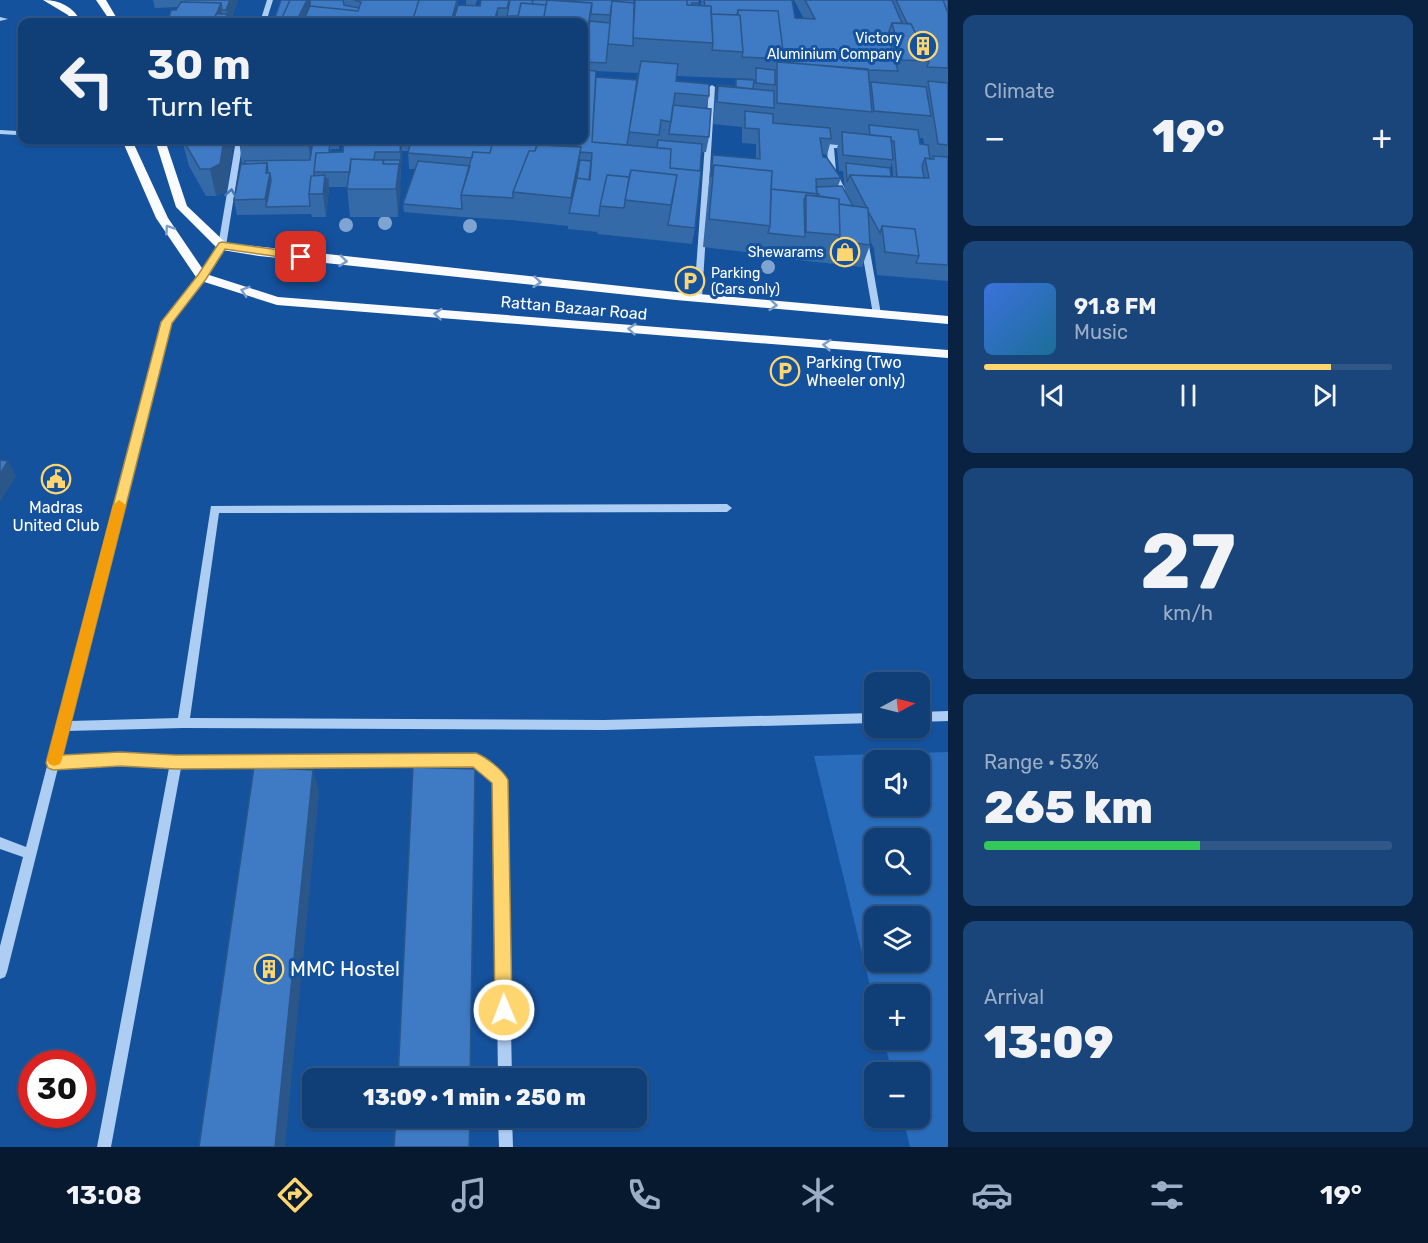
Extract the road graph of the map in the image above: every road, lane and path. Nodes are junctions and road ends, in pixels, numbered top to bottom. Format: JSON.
{"nodes":[{"id":1,"x":48,"y":0,"type":"edge"},
{"id":2,"x":101,"y":0,"type":"edge"},
{"id":3,"x":270,"y":0,"type":"edge"},
{"id":4,"x":74,"y":18,"type":"edge"},
{"id":5,"x":112,"y":18,"type":"edge"},
{"id":6,"x":264,"y":18,"type":"edge"},
{"id":7,"x":701,"y":86,"type":"edge"},
{"id":8,"x":712,"y":87,"type":"junction"},
{"id":9,"x":724,"y":88,"type":"edge"},
{"id":10,"x":0,"y":132,"type":"edge"},
{"id":11,"x":17,"y":133,"type":"dead end"},
{"id":12,"x":129,"y":144,"type":"edge"},
{"id":13,"x":161,"y":144,"type":"edge"},
{"id":14,"x":238,"y":144,"type":"edge"},
{"id":15,"x":865,"y":148,"type":"edge"},
{"id":16,"x":849,"y":206,"type":"edge"},
{"id":17,"x":862,"y":231,"type":"edge"},
{"id":18,"x":222,"y":246,"type":"junction"},
{"id":19,"x":202,"y":277,"type":"junction"},
{"id":20,"x":698,"y":298,"type":"junction"},
{"id":21,"x":877,"y":314,"type":"junction"},
{"id":22,"x":948,"y":320,"type":"edge"},
{"id":23,"x":948,"y":354,"type":"edge"},
{"id":24,"x":727,"y":508,"type":"dead end"},
{"id":25,"x":948,"y":716,"type":"edge"},
{"id":26,"x":930,"y":717,"type":"edge"},
{"id":27,"x":864,"y":718,"type":"edge"},
{"id":28,"x":183,"y":723,"type":"junction"},
{"id":29,"x":63,"y":726,"type":"junction"},
{"id":30,"x":176,"y":762,"type":"junction"},
{"id":31,"x":53,"y":763,"type":"junction"},
{"id":32,"x":0,"y":843,"type":"edge"},
{"id":33,"x":30,"y":854,"type":"junction"},
{"id":34,"x":0,"y":972,"type":"edge"},
{"id":35,"x":505,"y":1068,"type":"edge"},
{"id":36,"x":505,"y":1128,"type":"edge"},
{"id":37,"x":104,"y":1147,"type":"edge"},
{"id":38,"x":506,"y":1147,"type":"edge"}],
"edges":[{"from":1,"to":4,"type":"main road"},
{"from":2,"to":5,"type":"main road"},
{"from":3,"to":6,"type":"street"},
{"from":7,"to":8,"type":"street"},
{"from":8,"to":9,"type":"street"},
{"from":8,"to":20,"type":"street"},
{"from":10,"to":11,"type":"street"},
{"from":19,"to":12,"type":"main road","one_way":true},
{"from":13,"to":18,"type":"main road"},
{"from":18,"to":14,"type":"street","one_way":true},
{"from":15,"to":16,"type":"street"},
{"from":17,"to":21,"type":"street"},
{"from":18,"to":19,"type":"street"},
{"from":18,"to":20,"type":"main road","name":"Rattan Bazaar Road","one_way":true},
{"from":23,"to":19,"type":"main road","name":"Rattan Bazaar Road","one_way":true},
{"from":19,"to":29,"type":"street"},
{"from":20,"to":21,"type":"main road","name":"Rattan Bazaar Road","one_way":true},
{"from":21,"to":22,"type":"main road","name":"Rattan Bazaar Road"},
{"from":24,"to":28,"type":"street"},
{"from":25,"to":26,"type":"street"},
{"from":27,"to":28,"type":"street"},
{"from":28,"to":29,"type":"street"},
{"from":29,"to":31,"type":"street"},
{"from":30,"to":31,"type":"street"},
{"from":30,"to":35,"type":"street"},
{"from":30,"to":37,"type":"street"},
{"from":31,"to":33,"type":"street"},
{"from":32,"to":33,"type":"street"},
{"from":33,"to":34,"type":"street"},
{"from":36,"to":38,"type":"street"}]}
